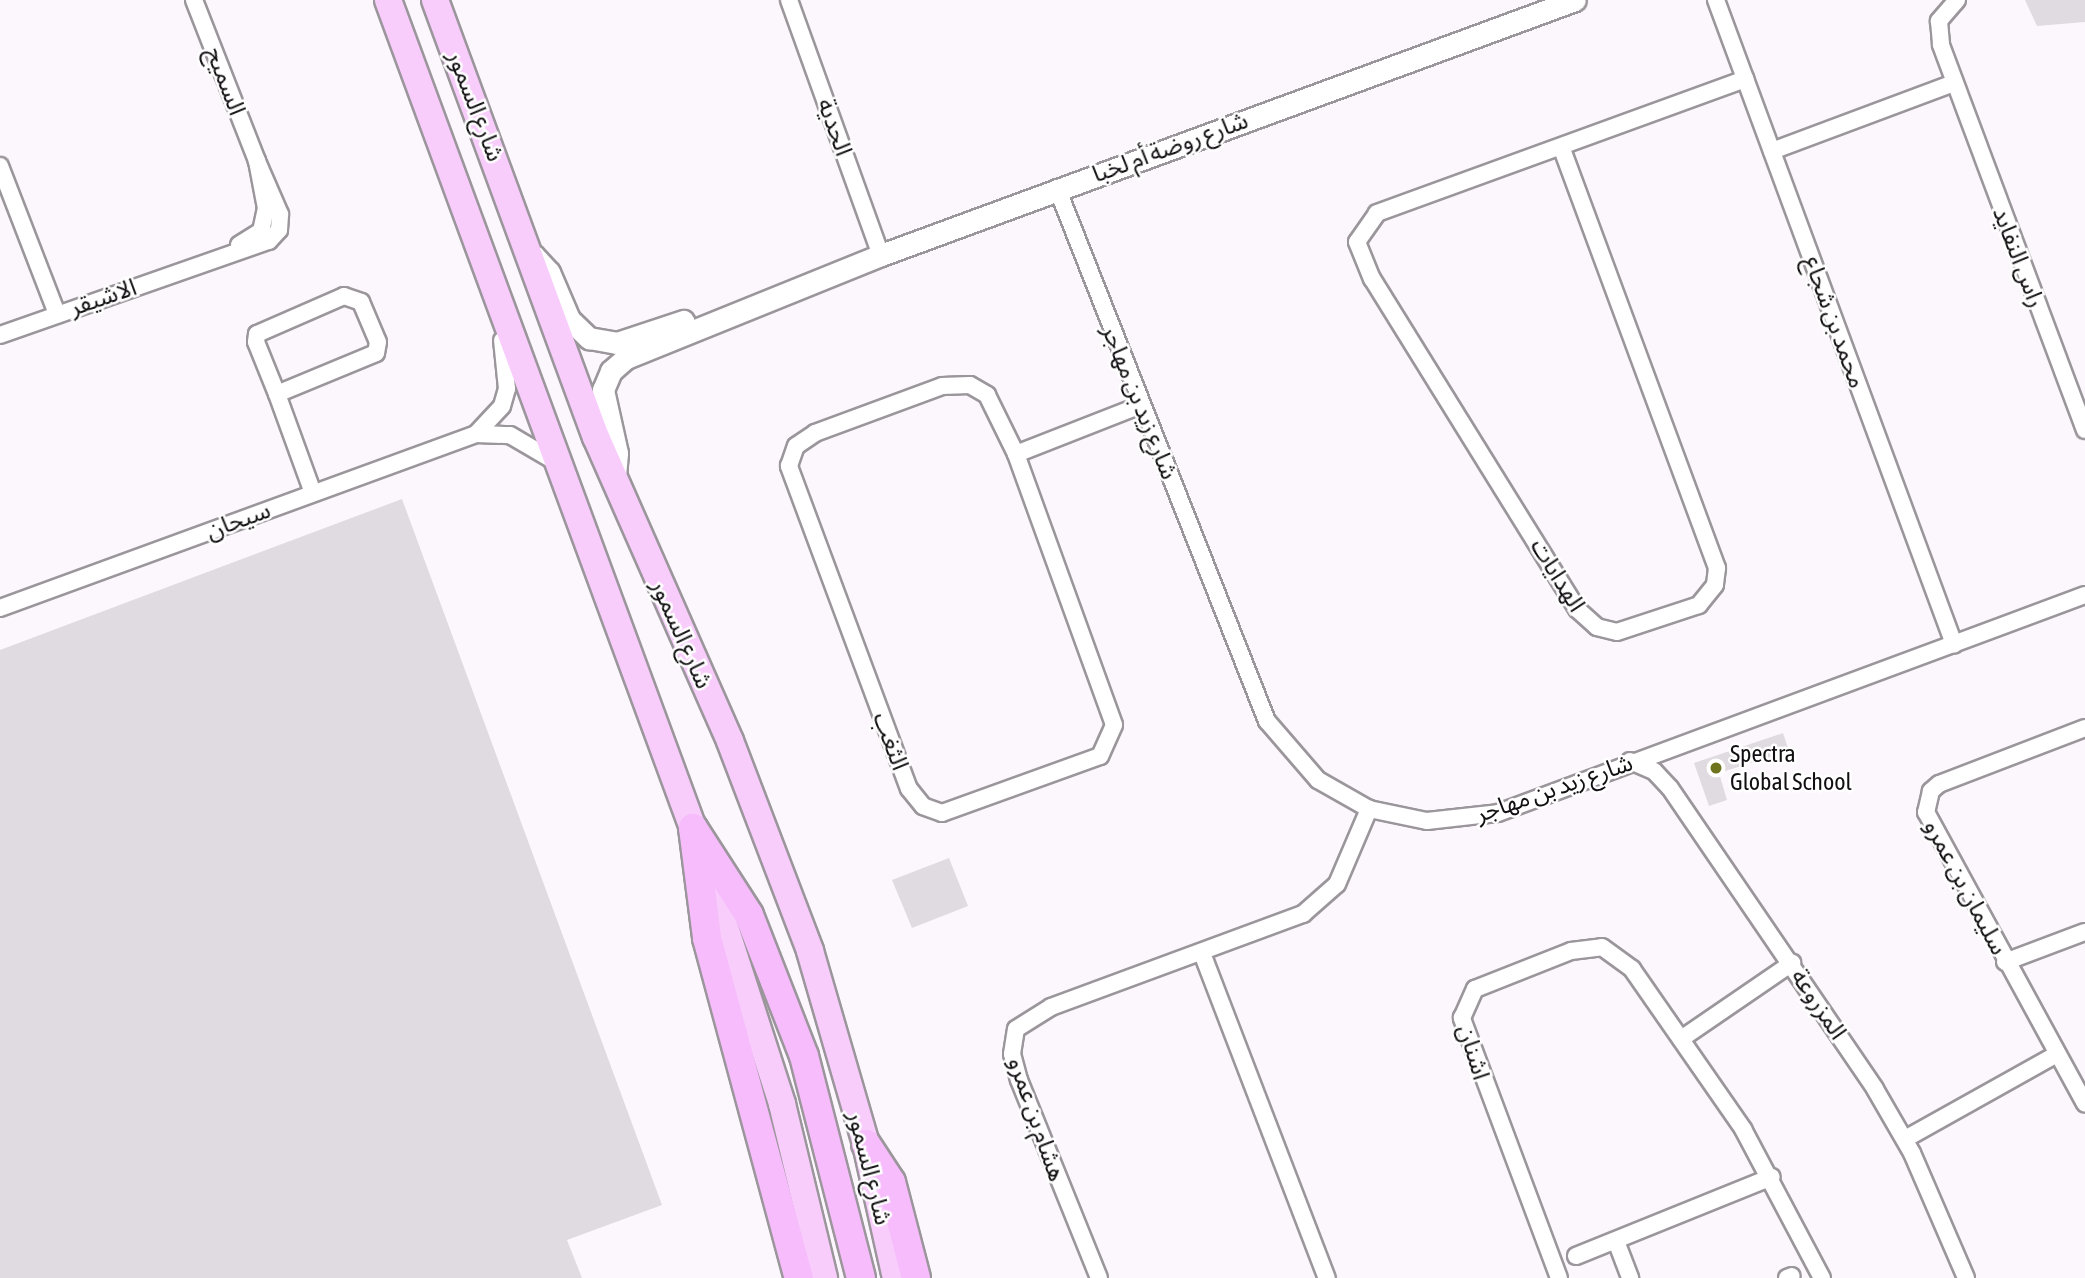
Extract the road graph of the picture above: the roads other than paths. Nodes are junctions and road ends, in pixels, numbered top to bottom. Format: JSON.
{"nodes":[{"id":1,"x":194,"y":0,"type":"edge"},
{"id":2,"x":388,"y":0,"type":"edge"},
{"id":3,"x":435,"y":0,"type":"edge"},
{"id":4,"x":789,"y":0,"type":"edge"},
{"id":5,"x":1716,"y":0,"type":"edge"},
{"id":6,"x":1957,"y":0,"type":"edge"},
{"id":7,"x":1569,"y":1,"type":"edge"},
{"id":8,"x":1745,"y":79,"type":"junction"},
{"id":9,"x":1954,"y":83,"type":"junction"},
{"id":10,"x":1562,"y":149,"type":"junction"},
{"id":11,"x":1772,"y":151,"type":"junction"},
{"id":12,"x":0,"y":166,"type":"edge"},
{"id":13,"x":1057,"y":188,"type":"junction"},
{"id":14,"x":478,"y":242,"type":"junction"},
{"id":15,"x":533,"y":255,"type":"junction"},
{"id":16,"x":881,"y":255,"type":"junction"},
{"id":17,"x":207,"y":261,"type":"joint"},
{"id":18,"x":766,"y":299,"type":"junction"},
{"id":19,"x":57,"y":314,"type":"junction"},
{"id":20,"x":0,"y":335,"type":"edge"},
{"id":21,"x":277,"y":394,"type":"junction"},
{"id":22,"x":1140,"y":405,"type":"junction"},
{"id":23,"x":2085,"y":430,"type":"edge"},
{"id":24,"x":476,"y":433,"type":"junction"},
{"id":25,"x":1016,"y":454,"type":"junction"},
{"id":26,"x":560,"y":466,"type":"junction"},
{"id":27,"x":614,"y":481,"type":"junction"},
{"id":28,"x":318,"y":491,"type":"junction"},
{"id":29,"x":2085,"y":595,"type":"edge"},
{"id":30,"x":0,"y":608,"type":"edge"},
{"id":31,"x":1954,"y":644,"type":"junction"},
{"id":32,"x":2085,"y":728,"type":"edge"},
{"id":33,"x":1630,"y":761,"type":"junction"},
{"id":34,"x":1369,"y":809,"type":"junction"},
{"id":35,"x":693,"y":828,"type":"junction"},
{"id":36,"x":2085,"y":932,"type":"edge"},
{"id":37,"x":1202,"y":953,"type":"junction"},
{"id":38,"x":2005,"y":962,"type":"junction"},
{"id":39,"x":1792,"y":963,"type":"junction"},
{"id":40,"x":1681,"y":1039,"type":"junction"},
{"id":41,"x":2057,"y":1054,"type":"junction"},
{"id":42,"x":2085,"y":1104,"type":"edge"},
{"id":43,"x":1905,"y":1139,"type":"junction"},
{"id":44,"x":866,"y":1144,"type":"junction"},
{"id":45,"x":1772,"y":1177,"type":"junction"},
{"id":46,"x":1616,"y":1241,"type":"junction"},
{"id":47,"x":1576,"y":1256,"type":"dead end"},
{"id":48,"x":799,"y":1278,"type":"edge"},
{"id":49,"x":824,"y":1278,"type":"edge"},
{"id":50,"x":862,"y":1278,"type":"edge"},
{"id":51,"x":896,"y":1278,"type":"edge"},
{"id":52,"x":916,"y":1278,"type":"edge"},
{"id":53,"x":1098,"y":1278,"type":"edge"},
{"id":54,"x":1326,"y":1278,"type":"edge"},
{"id":55,"x":1559,"y":1278,"type":"edge"},
{"id":56,"x":1630,"y":1278,"type":"edge"},
{"id":57,"x":1822,"y":1278,"type":"edge"},
{"id":58,"x":1966,"y":1278,"type":"edge"}],
"edges":[{"from":1,"to":17,"type":"street","name":"السميح"},
{"from":2,"to":14,"type":"main road","name":"شارع السمور"},
{"from":3,"to":15,"type":"main road","name":"شارع السمور"},
{"from":4,"to":16,"type":"street","name":"الحدية"},
{"from":5,"to":8,"type":"street","name":"محمد بن شجاع"},
{"from":6,"to":9,"type":"street","name":"راس النفايد"},
{"from":7,"to":13,"type":"street","name":"شارع روضة أم لخبا"},
{"from":8,"to":10,"type":"street","name":"الهدايات"},
{"from":8,"to":11,"type":"street","name":"محمد بن شجاع"},
{"from":9,"to":11,"type":"street"},
{"from":9,"to":23,"type":"street","name":"راس النفايد"},
{"from":10,"to":10,"type":"street","name":"الهدايات"},
{"from":11,"to":31,"type":"street","name":"محمد بن شجاع"},
{"from":12,"to":19,"type":"street"},
{"from":13,"to":16,"type":"street","name":"شارع روضة أم لخبا"},
{"from":13,"to":22,"type":"street","name":"شارع زيد بن مهاجر"},
{"from":14,"to":24,"type":"street","name":"سيحان"},
{"from":14,"to":26,"type":"main road","name":"شارع السمور"},
{"from":15,"to":18,"type":"street","name":"شارع روضة أم لخبا"},
{"from":15,"to":27,"type":"main road","name":"شارع السمور"},
{"from":16,"to":18,"type":"street","name":"شارع روضة أم لخبا"},
{"from":17,"to":19,"type":"street","name":"الاشيقر"},
{"from":18,"to":27,"type":"street","name":"شارع روضة أم لخبا"},
{"from":19,"to":20,"type":"street","name":"الاشيقر"},
{"from":21,"to":21,"type":"street"},
{"from":21,"to":28,"type":"street"},
{"from":22,"to":25,"type":"street"},
{"from":22,"to":34,"type":"street","name":"شارع زيد بن مهاجر"},
{"from":24,"to":26,"type":"street","name":"سيحان"},
{"from":24,"to":28,"type":"street","name":"سيحان"},
{"from":25,"to":25,"type":"street","name":"الثغب"},
{"from":26,"to":35,"type":"main road","name":"شارع السمور"},
{"from":27,"to":44,"type":"main road","name":"شارع السمور"},
{"from":28,"to":30,"type":"street","name":"سيحان"},
{"from":29,"to":31,"type":"street","name":"شارع زيد بن مهاجر"},
{"from":31,"to":33,"type":"street","name":"شارع زيد بن مهاجر"},
{"from":32,"to":38,"type":"street","name":"سليمان بن عمرو"},
{"from":33,"to":34,"type":"street","name":"شارع زيد بن مهاجر"},
{"from":33,"to":39,"type":"street","name":"المزروعة"},
{"from":34,"to":37,"type":"street","name":"هشام بن عمرو"},
{"from":35,"to":48,"type":"highway"},
{"from":35,"to":49,"type":"main road","name":"شارع السمور"},
{"from":35,"to":50,"type":"highway"},
{"from":36,"to":38,"type":"street"},
{"from":37,"to":53,"type":"street","name":"هشام بن عمرو"},
{"from":37,"to":54,"type":"street"},
{"from":38,"to":41,"type":"street","name":"سليمان بن عمرو"},
{"from":39,"to":40,"type":"street"},
{"from":39,"to":43,"type":"street","name":"المزروعة"},
{"from":40,"to":45,"type":"street","name":"اشنان"},
{"from":40,"to":55,"type":"street","name":"اشنان"},
{"from":41,"to":42,"type":"street","name":"سليمان بن عمرو"},
{"from":41,"to":43,"type":"street"},
{"from":43,"to":58,"type":"street","name":"المزروعة"},
{"from":44,"to":51,"type":"main road","name":"شارع السمور"},
{"from":44,"to":52,"type":"highway"},
{"from":45,"to":46,"type":"street"},
{"from":45,"to":57,"type":"street","name":"اشنان"},
{"from":46,"to":47,"type":"street"},
{"from":46,"to":56,"type":"street"}]}
